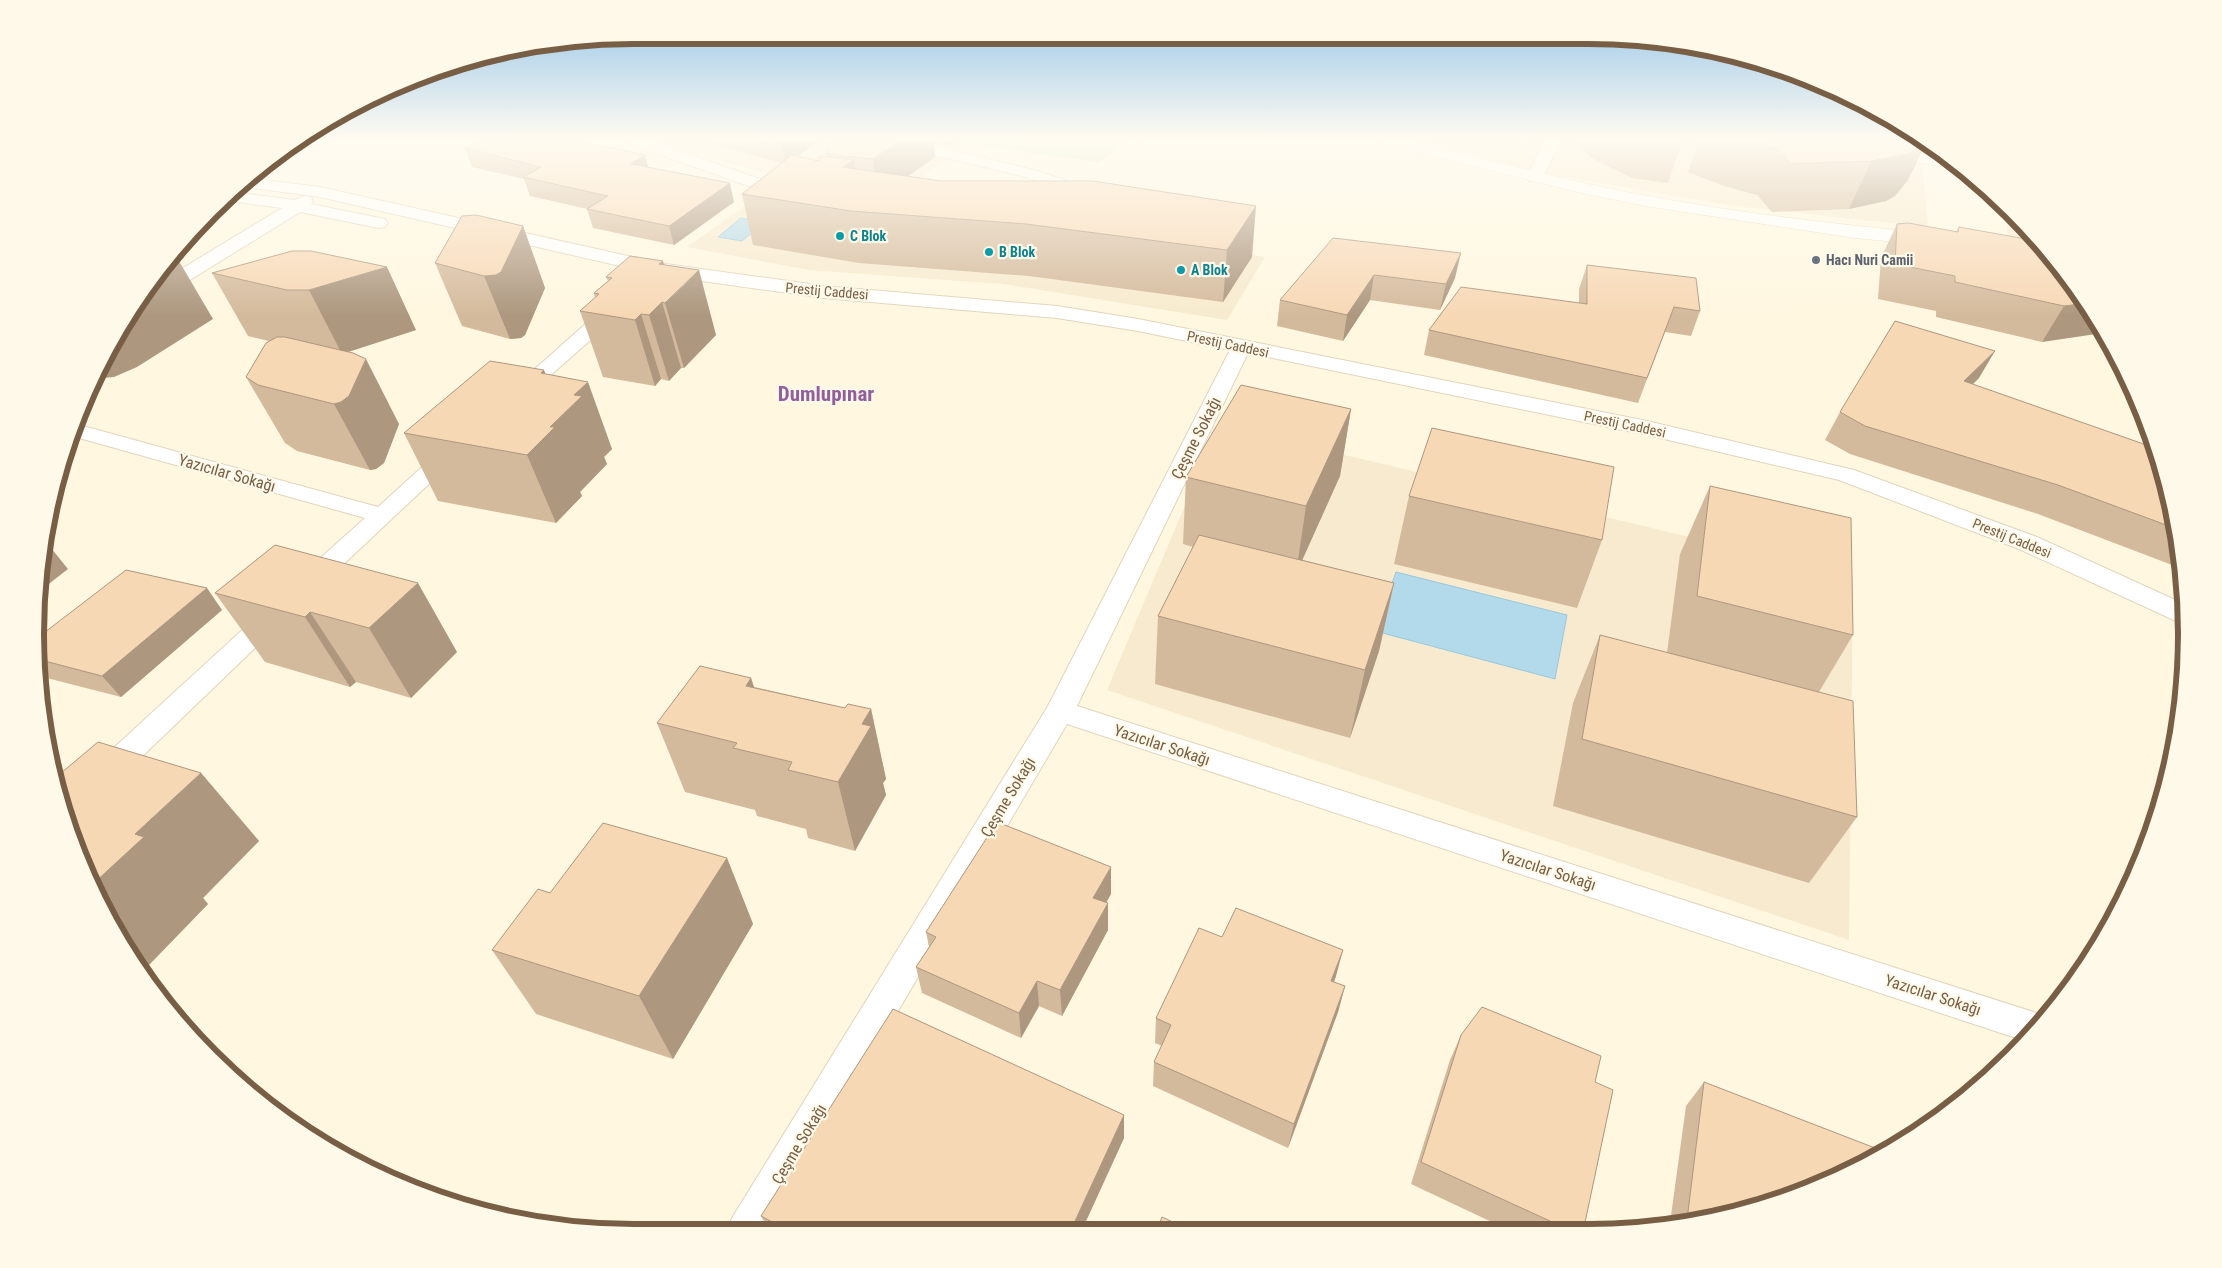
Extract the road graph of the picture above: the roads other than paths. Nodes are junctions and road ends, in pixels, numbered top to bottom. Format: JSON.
{"nodes":[{"id":1,"x":237,"y":197,"type":"edge"},
{"id":2,"x":312,"y":197,"type":"edge"},
{"id":3,"x":338,"y":197,"type":"edge"},
{"id":4,"x":1059,"y":197,"type":"edge"},
{"id":5,"x":1627,"y":197,"type":"edge"},
{"id":6,"x":297,"y":206,"type":"junction"},
{"id":7,"x":1036,"y":211,"type":"edge"},
{"id":8,"x":1944,"y":241,"type":"edge"},
{"id":9,"x":642,"y":283,"type":"junction"},
{"id":10,"x":150,"y":296,"type":"edge"},
{"id":11,"x":1242,"y":346,"type":"junction"},
{"id":12,"x":498,"y":411,"type":"edge"},
{"id":13,"x":80,"y":432,"type":"edge"},
{"id":14,"x":468,"y":437,"type":"edge"},
{"id":15,"x":380,"y":515,"type":"junction"},
{"id":16,"x":2177,"y":612,"type":"edge"},
{"id":17,"x":1060,"y":712,"type":"junction"},
{"id":18,"x":70,"y":807,"type":"edge"},
{"id":19,"x":2029,"y":1026,"type":"edge"},
{"id":20,"x":751,"y":1224,"type":"edge"}],
"edges":[{"from":1,"to":6,"type":"street","name":"Prestij Caddesi"},
{"from":2,"to":6,"type":"street"},
{"from":3,"to":9,"type":"street","name":"Prestij Caddesi"},
{"from":4,"to":7,"type":"street"},
{"from":5,"to":8,"type":"main road"},
{"from":6,"to":9,"type":"street","name":"Prestij Caddesi"},
{"from":6,"to":10,"type":"street"},
{"from":9,"to":11,"type":"street","name":"Prestij Caddesi"},
{"from":9,"to":12,"type":"street"},
{"from":11,"to":16,"type":"street","name":"Prestij Caddesi"},
{"from":11,"to":17,"type":"street","name":"Çeşme Sokağı"},
{"from":13,"to":15,"type":"street","name":"Yazıcılar Sokağı"},
{"from":14,"to":15,"type":"street"},
{"from":15,"to":18,"type":"street"},
{"from":17,"to":19,"type":"street","name":"Yazıcılar Sokağı"},
{"from":17,"to":20,"type":"street","name":"Çeşme Sokağı"}]}
